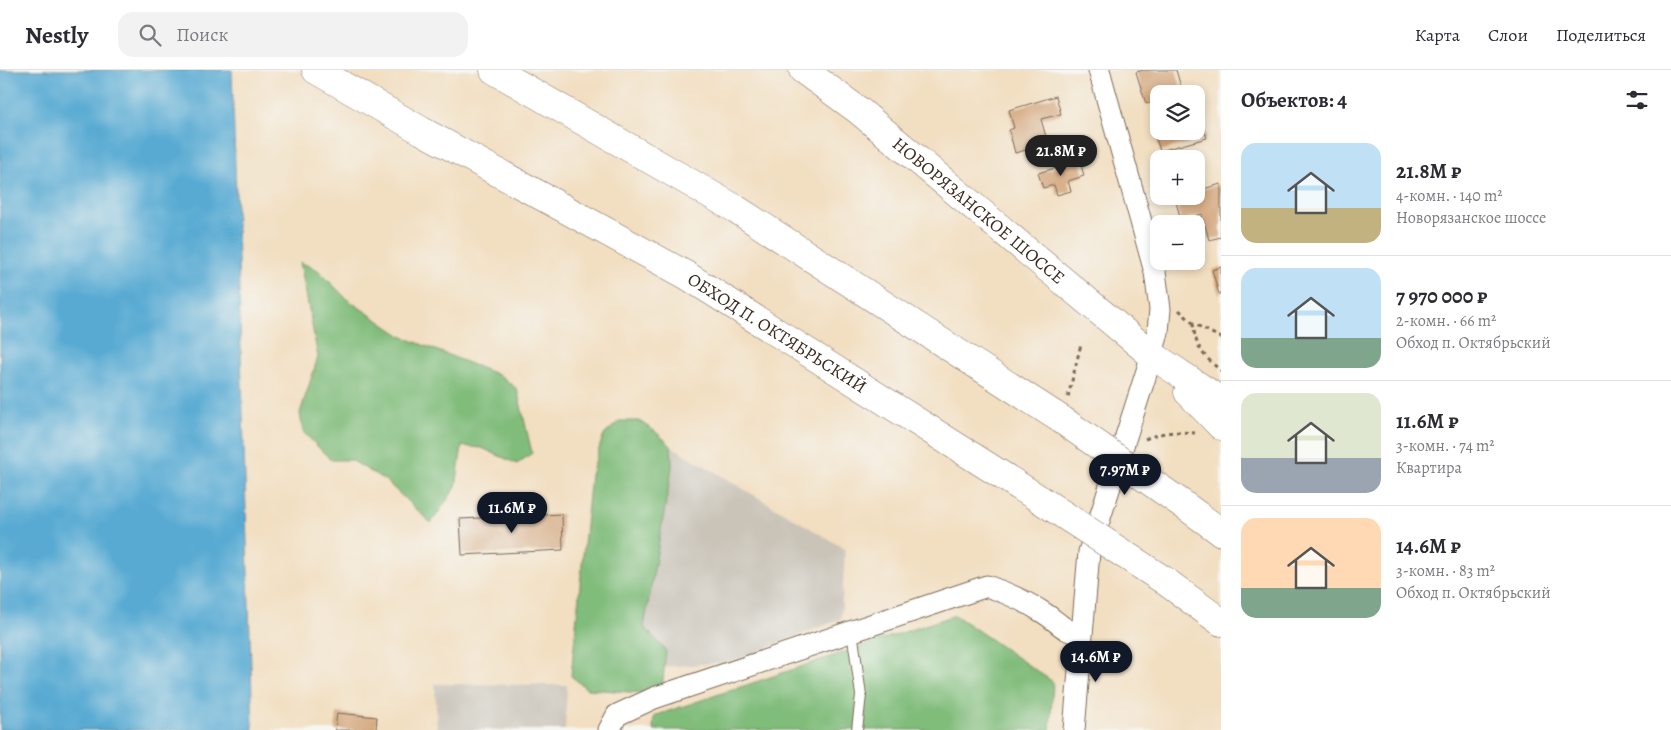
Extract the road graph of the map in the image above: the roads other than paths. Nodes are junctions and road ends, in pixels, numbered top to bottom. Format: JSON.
{"nodes":[{"id":1,"x":316,"y":70,"type":"edge"},
{"id":2,"x":494,"y":70,"type":"edge"},
{"id":3,"x":803,"y":70,"type":"edge"},
{"id":4,"x":1099,"y":70,"type":"edge"},
{"id":5,"x":1152,"y":355,"type":"junction"},
{"id":6,"x":1221,"y":401,"type":"edge"},
{"id":7,"x":1208,"y":430,"type":"edge"},
{"id":8,"x":1221,"y":532,"type":"edge"},
{"id":9,"x":1221,"y":622,"type":"edge"},
{"id":10,"x":852,"y":631,"type":"junction"},
{"id":11,"x":1082,"y":634,"type":"junction"},
{"id":12,"x":609,"y":730,"type":"edge"},
{"id":13,"x":857,"y":730,"type":"edge"},
{"id":14,"x":1074,"y":730,"type":"edge"}],
"edges":[{"from":1,"to":9,"type":"main road","name":"ОБХОД П. ОКТЯБРЬСКИЙ","bridge":true},
{"from":2,"to":8,"type":"main road","bridge":true},
{"from":3,"to":5,"type":"main road","name":"НОВОРЯЗАНСКОЕ ШОССЕ"},
{"from":4,"to":5,"type":"street"},
{"from":5,"to":6,"type":"main road"},
{"from":5,"to":7,"type":"main road"},
{"from":5,"to":11,"type":"street"},
{"from":10,"to":11,"type":"street"},
{"from":10,"to":12,"type":"street"},
{"from":10,"to":13,"type":"lane"},
{"from":11,"to":14,"type":"street"}]}
